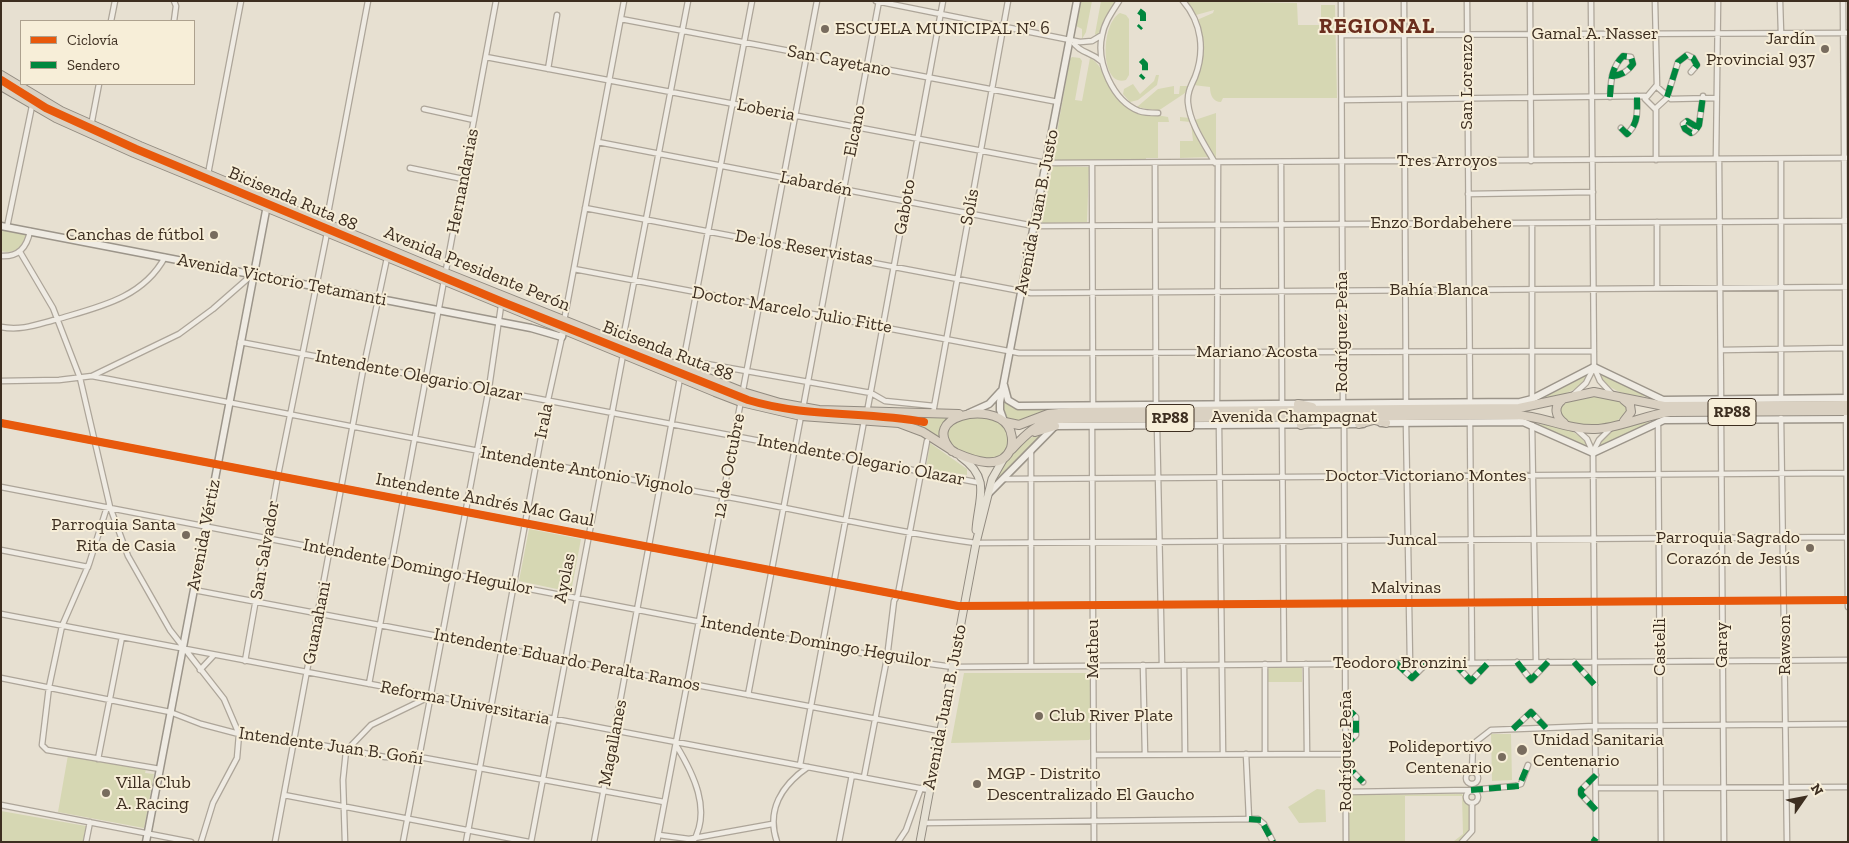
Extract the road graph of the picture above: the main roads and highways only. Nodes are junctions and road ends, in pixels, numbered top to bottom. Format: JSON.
{"nodes":[{"id":1,"x":1,"y":75,"type":"edge"},
{"id":2,"x":1,"y":86,"type":"edge"},
{"id":3,"x":90,"y":128,"type":"junction"},
{"id":4,"x":267,"y":204,"type":"junction"},
{"id":5,"x":445,"y":277,"type":"junction"},
{"id":6,"x":1617,"y":396,"type":"junction"},
{"id":7,"x":1564,"y":399,"type":"junction"},
{"id":8,"x":1077,"y":406,"type":"road end"},
{"id":9,"x":1847,"y":408,"type":"edge"},
{"id":10,"x":802,"y":412,"type":"junction"},
{"id":11,"x":1360,"y":413,"type":"junction"},
{"id":12,"x":1386,"y":413,"type":"junction"},
{"id":13,"x":966,"y":414,"type":"junction"},
{"id":14,"x":1048,"y":414,"type":"junction"},
{"id":15,"x":1300,"y":414,"type":"junction"},
{"id":16,"x":1327,"y":414,"type":"junction"},
{"id":17,"x":1004,"y":422,"type":"junction"},
{"id":18,"x":1617,"y":425,"type":"junction"},
{"id":19,"x":1055,"y":426,"type":"road end"},
{"id":20,"x":1571,"y":426,"type":"junction"},
{"id":21,"x":1024,"y":436,"type":"junction"},
{"id":22,"x":954,"y":452,"type":"junction"},
{"id":23,"x":1007,"y":454,"type":"junction"},
{"id":24,"x":976,"y":543,"type":"junction"},
{"id":25,"x":920,"y":842,"type":"edge"}],
"edges":[{"from":1,"to":3,"type":"highway","name":"Avenida Presidente Perón","number":"RP88"},
{"from":2,"to":3,"type":"highway","name":"Avenida Presidente Perón","number":"RP88"},
{"from":3,"to":4,"type":"highway","name":"Avenida Presidente Perón","number":"RP88"},
{"from":3,"to":4,"type":"highway","name":"Avenida Presidente Perón","number":"RP88"},
{"from":4,"to":5,"type":"highway","name":"Avenida Presidente Perón","number":"RP88"},
{"from":4,"to":5,"type":"highway","name":"Avenida Presidente Perón","number":"RP88"},
{"from":5,"to":10,"type":"highway","name":"Avenida Presidente Perón","number":"RP88"},
{"from":5,"to":10,"type":"highway","name":"Avenida Presidente Perón","number":"RP88"},
{"from":6,"to":7,"type":"highway","name":"Avenida Champagnat","number":"RP88"},
{"from":6,"to":9,"type":"highway","name":"Avenida Champagnat","number":"RP88"},
{"from":6,"to":18,"type":"highway"},
{"from":7,"to":12,"type":"highway","name":"Avenida Champagnat","number":"RP88"},
{"from":7,"to":20,"type":"highway"},
{"from":8,"to":14,"type":"highway"},
{"from":9,"to":18,"type":"highway","name":"Avenida Champagnat","number":"RP88"},
{"from":10,"to":13,"type":"highway","name":"Avenida Presidente Perón","number":"RP88"},
{"from":10,"to":22,"type":"highway","name":"Avenida Presidente Perón","number":"RP88"},
{"from":11,"to":12,"type":"highway","name":"Avenida Champagnat","number":"RP88"},
{"from":11,"to":12,"type":"highway"},
{"from":11,"to":12,"type":"highway"},
{"from":11,"to":16,"type":"highway","name":"Avenida Champagnat","number":"RP88"},
{"from":12,"to":20,"type":"highway","name":"Avenida Champagnat","number":"RP88"},
{"from":13,"to":17,"type":"highway","number":"RP88"},
{"from":13,"to":22,"type":"highway"},
{"from":14,"to":15,"type":"highway","name":"Avenida Champagnat","number":"RP88"},
{"from":14,"to":17,"type":"highway","name":"Avenida Champagnat","number":"RP88"},
{"from":15,"to":16,"type":"highway","name":"Avenida Champagnat","number":"RP88"},
{"from":15,"to":16,"type":"highway"},
{"from":15,"to":16,"type":"highway"},
{"from":15,"to":21,"type":"highway","name":"Avenida Champagnat","number":"RP88"},
{"from":17,"to":23,"type":"highway"},
{"from":18,"to":20,"type":"highway","name":"Avenida Champagnat","number":"RP88"},
{"from":19,"to":21,"type":"highway"},
{"from":21,"to":23,"type":"highway","name":"Avenida Champagnat","number":"RP88"},
{"from":22,"to":23,"type":"highway","number":"RP88"},
{"from":22,"to":24,"type":"main road","name":"Avenida Juan B. Justo"},
{"from":23,"to":24,"type":"main road","name":"Avenida Juan B. Justo"},
{"from":24,"to":25,"type":"main road","name":"Avenida Juan B. Justo"}]}
